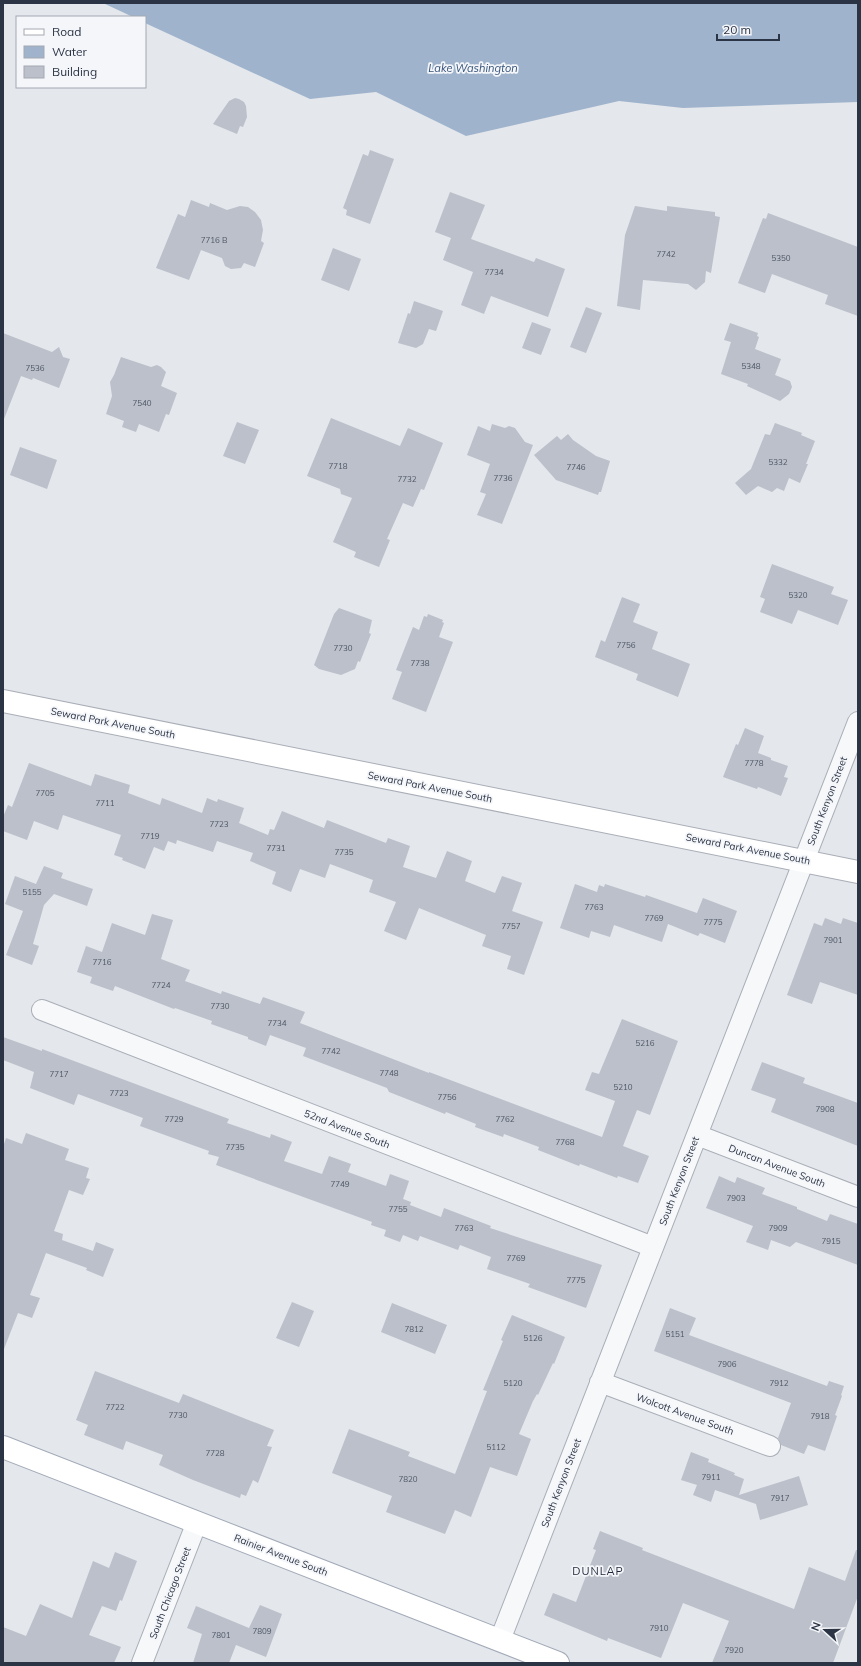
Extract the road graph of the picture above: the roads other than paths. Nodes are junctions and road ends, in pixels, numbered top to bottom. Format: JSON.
{"nodes":[{"id":1,"x":3,"y":701,"type":"edge"},
{"id":2,"x":858,"y":722,"type":"edge"},
{"id":3,"x":804,"y":860,"type":"junction"},
{"id":4,"x":858,"y":872,"type":"edge"},
{"id":5,"x":42,"y":1010,"type":"dead end"},
{"id":6,"x":697,"y":1135,"type":"junction"},
{"id":7,"x":858,"y":1197,"type":"edge"},
{"id":8,"x":653,"y":1247,"type":"junction"},
{"id":9,"x":600,"y":1382,"type":"junction"},
{"id":10,"x":770,"y":1446,"type":"dead end"},
{"id":11,"x":3,"y":1447,"type":"edge"},
{"id":12,"x":197,"y":1522,"type":"junction"},
{"id":13,"x":500,"y":1640,"type":"junction"},
{"id":14,"x":529,"y":1658,"type":"edge"},
{"id":15,"x":142,"y":1663,"type":"edge"},
{"id":16,"x":558,"y":1663,"type":"edge"}],
"edges":[{"from":1,"to":3,"type":"main road","name":"Seward Park Avenue South"},
{"from":2,"to":3,"type":"street","name":"South Kenyon Street"},
{"from":3,"to":4,"type":"main road","name":"Seward Park Avenue South"},
{"from":3,"to":6,"type":"street","name":"South Kenyon Street"},
{"from":5,"to":8,"type":"street","name":"52nd Avenue South"},
{"from":6,"to":7,"type":"street","name":"Duncan Avenue South"},
{"from":6,"to":8,"type":"street","name":"South Kenyon Street"},
{"from":8,"to":9,"type":"street","name":"South Kenyon Street"},
{"from":9,"to":10,"type":"street","name":"Wolcott Avenue South"},
{"from":9,"to":13,"type":"street","name":"South Kenyon Street"},
{"from":11,"to":12,"type":"main road","name":"Rainier Avenue South"},
{"from":12,"to":13,"type":"main road","name":"Rainier Avenue South"},
{"from":12,"to":15,"type":"street","name":"South Chicago Street"},
{"from":13,"to":14,"type":"main road","name":"Rainier Avenue South"},
{"from":14,"to":16,"type":"main road","name":"Rainier Avenue South"}]}
